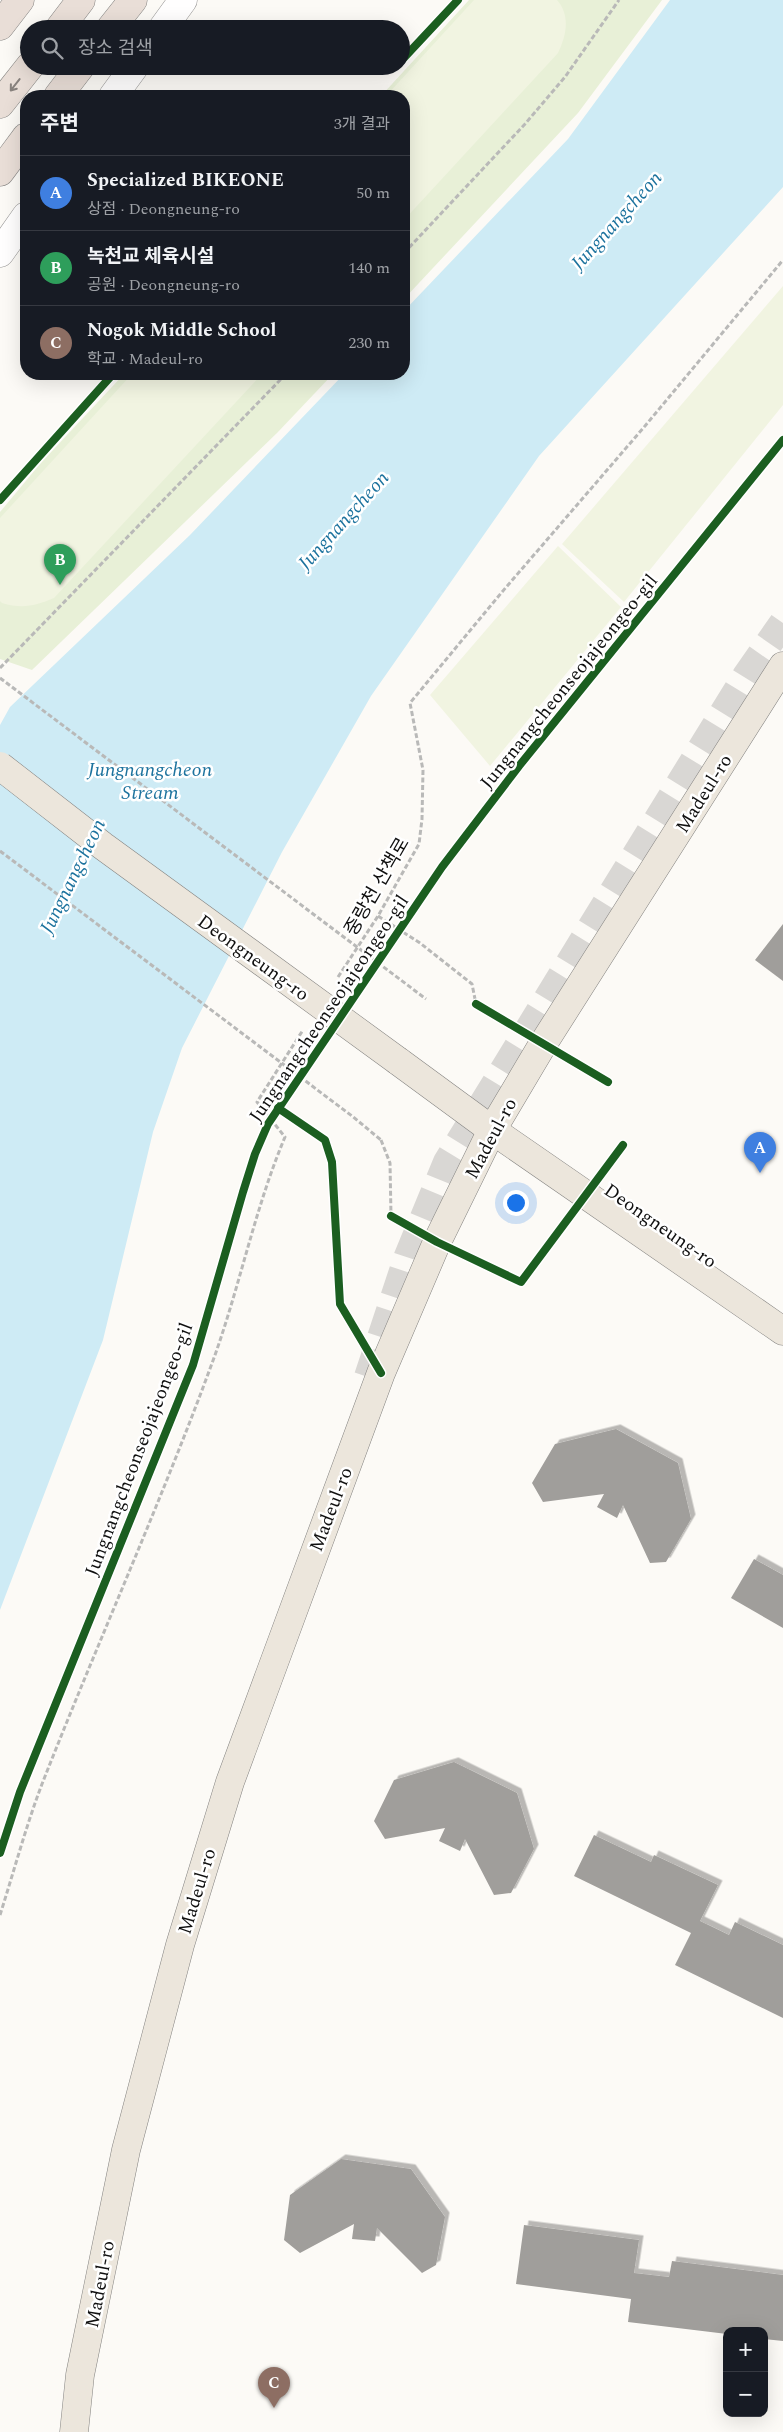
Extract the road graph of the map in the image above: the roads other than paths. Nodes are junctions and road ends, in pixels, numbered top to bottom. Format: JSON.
{"nodes":[{"id":1,"x":20,"y":0,"type":"edge"},
{"id":2,"x":81,"y":0,"type":"edge"},
{"id":3,"x":133,"y":0,"type":"edge"},
{"id":4,"x":182,"y":0,"type":"edge"},
{"id":5,"x":66,"y":20,"type":"edge"},
{"id":6,"x":117,"y":20,"type":"edge"},
{"id":7,"x":168,"y":20,"type":"edge"},
{"id":8,"x":0,"y":26,"type":"edge"},
{"id":9,"x":23,"y":75,"type":"edge"},
{"id":10,"x":73,"y":75,"type":"edge"},
{"id":11,"x":128,"y":75,"type":"edge"},
{"id":12,"x":62,"y":90,"type":"edge"},
{"id":13,"x":117,"y":90,"type":"edge"},
{"id":14,"x":0,"y":104,"type":"edge"},
{"id":15,"x":20,"y":145,"type":"edge"},
{"id":16,"x":0,"y":172,"type":"edge"},
{"id":17,"x":20,"y":225,"type":"edge"},
{"id":18,"x":0,"y":253,"type":"edge"},
{"id":19,"x":783,"y":666,"type":"edge"},
{"id":20,"x":0,"y":766,"type":"edge"},
{"id":21,"x":492,"y":1130,"type":"junction"},
{"id":22,"x":783,"y":1331,"type":"edge"},
{"id":23,"x":74,"y":2432,"type":"edge"}],
"edges":[{"from":1,"to":8,"type":"highway"},
{"from":2,"to":5,"type":"highway"},
{"from":3,"to":6,"type":"highway"},
{"from":4,"to":7,"type":"lane"},
{"from":9,"to":14,"type":"highway","one_way":true},
{"from":10,"to":12,"type":"highway"},
{"from":11,"to":13,"type":"lane"},
{"from":15,"to":16,"type":"highway"},
{"from":17,"to":18,"type":"lane"},
{"from":19,"to":21,"type":"main road","name":"Madeul-ro"},
{"from":20,"to":21,"type":"main road","name":"Deongneung-ro","bridge":true},
{"from":21,"to":22,"type":"main road","name":"Deongneung-ro"},
{"from":21,"to":23,"type":"main road","name":"Madeul-ro"}]}
